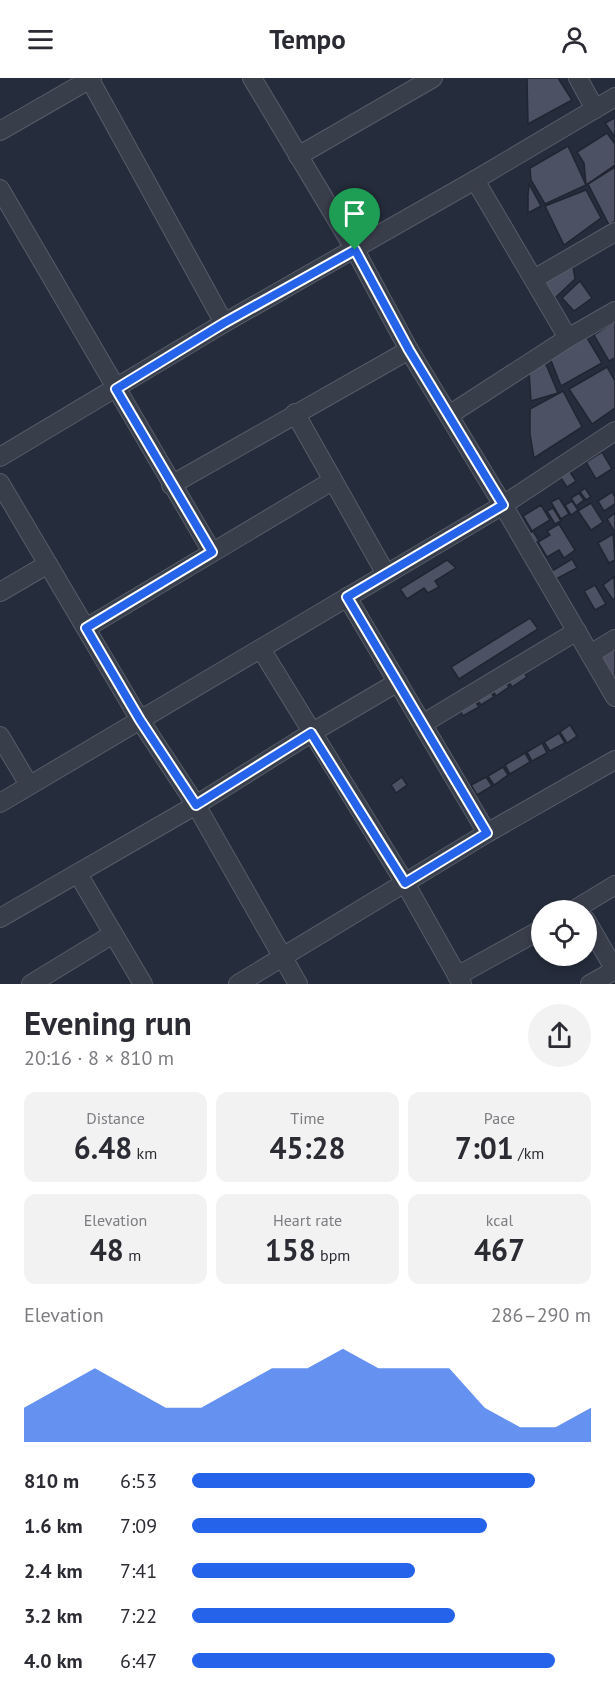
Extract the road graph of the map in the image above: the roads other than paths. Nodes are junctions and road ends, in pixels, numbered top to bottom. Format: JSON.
{"nodes":[{"id":1,"x":90,"y":78,"type":"edge"},
{"id":2,"x":252,"y":78,"type":"edge"},
{"id":3,"x":578,"y":78,"type":"edge"},
{"id":4,"x":421,"y":81,"type":"edge"},
{"id":5,"x":615,"y":97,"type":"edge"},
{"id":6,"x":595,"y":109,"type":"junction"},
{"id":7,"x":0,"y":131,"type":"edge"},
{"id":8,"x":298,"y":156,"type":"junction"},
{"id":9,"x":475,"y":180,"type":"junction"},
{"id":10,"x":0,"y":189,"type":"edge"},
{"id":11,"x":615,"y":232,"type":"edge"},
{"id":12,"x":355,"y":250,"type":"junction"},
{"id":13,"x":534,"y":279,"type":"junction"},
{"id":14,"x":615,"y":311,"type":"edge"},
{"id":15,"x":224,"y":323,"type":"junction"},
{"id":16,"x":568,"y":338,"type":"junction"},
{"id":17,"x":409,"y":350,"type":"junction"},
{"id":18,"x":116,"y":389,"type":"junction"},
{"id":19,"x":295,"y":413,"type":"junction"},
{"id":20,"x":449,"y":415,"type":"junction"},
{"id":21,"x":615,"y":430,"type":"edge"},
{"id":22,"x":0,"y":457,"type":"edge"},
{"id":23,"x":332,"y":481,"type":"junction"},
{"id":24,"x":0,"y":483,"type":"edge"},
{"id":25,"x":171,"y":484,"type":"junction"},
{"id":26,"x":503,"y":505,"type":"junction"},
{"id":27,"x":212,"y":552,"type":"junction"},
{"id":28,"x":48,"y":564,"type":"junction"},
{"id":29,"x":386,"y":574,"type":"junction"},
{"id":30,"x":0,"y":592,"type":"edge"},
{"id":31,"x":347,"y":597,"type":"junction"},
{"id":32,"x":86,"y":628,"type":"junction"},
{"id":33,"x":577,"y":631,"type":"junction"},
{"id":34,"x":615,"y":639,"type":"edge"},
{"id":35,"x":261,"y":649,"type":"junction"},
{"id":36,"x":590,"y":654,"type":"junction"},
{"id":37,"x":398,"y":682,"type":"junction"},
{"id":38,"x":615,"y":697,"type":"edge"},
{"id":39,"x":140,"y":720,"type":"junction"},
{"id":40,"x":424,"y":723,"type":"junction"},
{"id":41,"x":311,"y":733,"type":"junction"},
{"id":42,"x":0,"y":736,"type":"edge"},
{"id":43,"x":615,"y":760,"type":"edge"},
{"id":44,"x":29,"y":785,"type":"junction"},
{"id":45,"x":0,"y":803,"type":"edge"},
{"id":46,"x":196,"y":805,"type":"junction"},
{"id":47,"x":487,"y":833,"type":"junction"},
{"id":48,"x":78,"y":874,"type":"junction"},
{"id":49,"x":405,"y":883,"type":"junction"},
{"id":50,"x":615,"y":885,"type":"edge"},
{"id":51,"x":596,"y":900,"type":"edge"},
{"id":52,"x":0,"y":918,"type":"edge"},
{"id":53,"x":113,"y":934,"type":"junction"},
{"id":54,"x":531,"y":936,"type":"edge"},
{"id":55,"x":597,"y":940,"type":"edge"},
{"id":56,"x":282,"y":957,"type":"junction"},
{"id":57,"x":615,"y":970,"type":"edge"},
{"id":58,"x":459,"y":980,"type":"edge"},
{"id":59,"x":31,"y":984,"type":"edge"},
{"id":60,"x":142,"y":984,"type":"edge"},
{"id":61,"x":238,"y":984,"type":"edge"},
{"id":62,"x":298,"y":984,"type":"edge"},
{"id":63,"x":590,"y":984,"type":"edge"}],
"edges":[{"from":1,"to":7,"type":"street"},
{"from":1,"to":15,"type":"street"},
{"from":2,"to":8,"type":"street"},
{"from":3,"to":6,"type":"street"},
{"from":4,"to":8,"type":"street"},
{"from":5,"to":6,"type":"street"},
{"from":6,"to":9,"type":"street"},
{"from":8,"to":12,"type":"street"},
{"from":9,"to":12,"type":"street"},
{"from":9,"to":13,"type":"street"},
{"from":10,"to":18,"type":"street"},
{"from":11,"to":13,"type":"street"},
{"from":12,"to":15,"type":"street"},
{"from":12,"to":17,"type":"street"},
{"from":13,"to":16,"type":"street"},
{"from":14,"to":16,"type":"street"},
{"from":15,"to":18,"type":"street"},
{"from":16,"to":20,"type":"street"},
{"from":17,"to":19,"type":"street"},
{"from":17,"to":20,"type":"street"},
{"from":18,"to":22,"type":"street"},
{"from":18,"to":25,"type":"street"},
{"from":19,"to":23,"type":"street"},
{"from":19,"to":25,"type":"street"},
{"from":20,"to":26,"type":"street"},
{"from":21,"to":26,"type":"street"},
{"from":23,"to":27,"type":"street"},
{"from":23,"to":29,"type":"street"},
{"from":24,"to":28,"type":"street"},
{"from":25,"to":27,"type":"street"},
{"from":26,"to":29,"type":"street"},
{"from":26,"to":33,"type":"street"},
{"from":27,"to":32,"type":"street"},
{"from":28,"to":30,"type":"street"},
{"from":28,"to":32,"type":"street"},
{"from":29,"to":31,"type":"street"},
{"from":31,"to":35,"type":"street"},
{"from":31,"to":37,"type":"street"},
{"from":32,"to":39,"type":"street"},
{"from":33,"to":36,"type":"street"},
{"from":33,"to":40,"type":"street"},
{"from":34,"to":36,"type":"street"},
{"from":35,"to":39,"type":"street"},
{"from":35,"to":41,"type":"street"},
{"from":36,"to":38,"type":"street"},
{"from":37,"to":40,"type":"street"},
{"from":37,"to":41,"type":"street"},
{"from":39,"to":44,"type":"street"},
{"from":39,"to":46,"type":"street"},
{"from":40,"to":47,"type":"street"},
{"from":41,"to":46,"type":"street"},
{"from":41,"to":49,"type":"street"},
{"from":42,"to":44,"type":"street"},
{"from":43,"to":47,"type":"street"},
{"from":44,"to":45,"type":"street"},
{"from":46,"to":48,"type":"street"},
{"from":46,"to":56,"type":"street"},
{"from":47,"to":49,"type":"street"},
{"from":48,"to":52,"type":"street"},
{"from":48,"to":53,"type":"street"},
{"from":49,"to":56,"type":"street"},
{"from":49,"to":58,"type":"street"},
{"from":50,"to":51,"type":"street"},
{"from":53,"to":59,"type":"street"},
{"from":53,"to":60,"type":"street"},
{"from":54,"to":58,"type":"street"},
{"from":55,"to":57,"type":"street"},
{"from":56,"to":61,"type":"street"},
{"from":56,"to":62,"type":"street"},
{"from":57,"to":63,"type":"street"}]}
